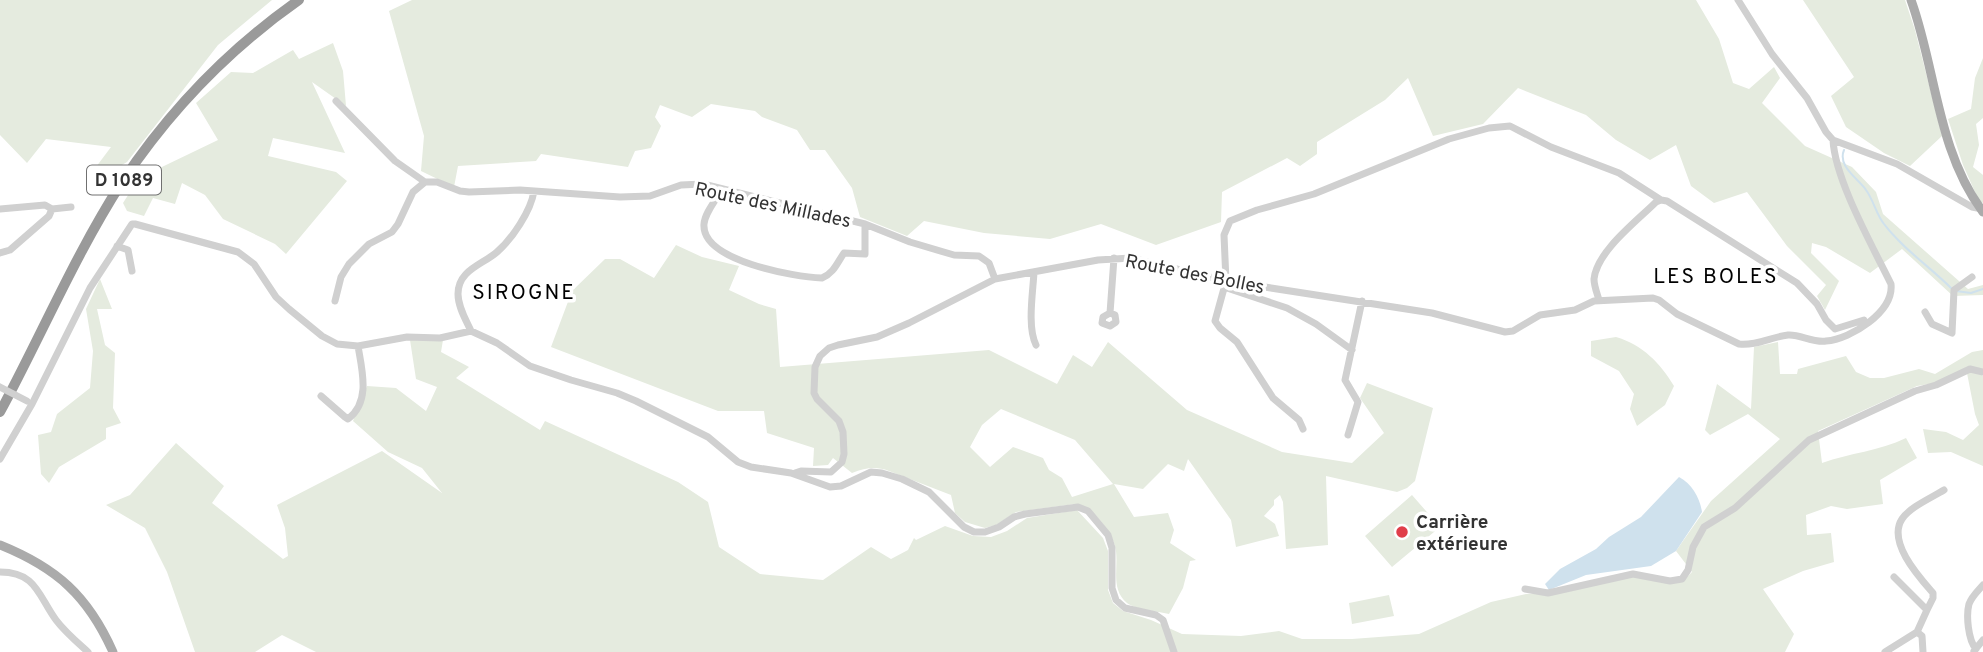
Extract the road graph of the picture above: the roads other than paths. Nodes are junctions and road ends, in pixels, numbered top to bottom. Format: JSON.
{"nodes":[{"id":1,"x":299,"y":0,"type":"edge"},
{"id":2,"x":1738,"y":0,"type":"edge"},
{"id":3,"x":1910,"y":0,"type":"edge"},
{"id":4,"x":336,"y":101,"type":"dead end"},
{"id":5,"x":1833,"y":140,"type":"junction"},
{"id":6,"x":425,"y":182,"type":"junction"},
{"id":7,"x":722,"y":189,"type":"junction"},
{"id":8,"x":534,"y":191,"type":"junction"},
{"id":9,"x":1661,"y":200,"type":"junction"},
{"id":10,"x":71,"y":207,"type":"dead end"},
{"id":11,"x":0,"y":209,"type":"edge"},
{"id":12,"x":52,"y":209,"type":"junction"},
{"id":13,"x":1982,"y":210,"type":"edge"},
{"id":14,"x":865,"y":224,"type":"junction"},
{"id":15,"x":117,"y":246,"type":"junction"},
{"id":16,"x":0,"y":253,"type":"edge"},
{"id":17,"x":1114,"y":258,"type":"junction"},
{"id":18,"x":132,"y":271,"type":"dead end"},
{"id":19,"x":1034,"y":272,"type":"junction"},
{"id":20,"x":1972,"y":277,"type":"dead end"},
{"id":21,"x":995,"y":279,"type":"junction"},
{"id":22,"x":1225,"y":284,"type":"junction"},
{"id":23,"x":1599,"y":300,"type":"junction"},
{"id":24,"x":335,"y":301,"type":"dead end"},
{"id":25,"x":1362,"y":301,"type":"junction"},
{"id":26,"x":1925,"y":312,"type":"dead end"},
{"id":27,"x":1110,"y":313,"type":"dead end"},
{"id":28,"x":1868,"y":321,"type":"junction"},
{"id":29,"x":471,"y":331,"type":"junction"},
{"id":30,"x":1036,"y":345,"type":"dead end"},
{"id":31,"x":358,"y":346,"type":"junction"},
{"id":32,"x":1352,"y":350,"type":"junction"},
{"id":33,"x":1983,"y":372,"type":"edge"},
{"id":34,"x":0,"y":387,"type":"edge"},
{"id":35,"x":321,"y":396,"type":"dead end"},
{"id":36,"x":30,"y":403,"type":"junction"},
{"id":37,"x":2,"y":410,"type":"edge"},
{"id":38,"x":1303,"y":429,"type":"dead end"},
{"id":39,"x":1348,"y":435,"type":"dead end"},
{"id":40,"x":0,"y":459,"type":"edge"},
{"id":41,"x":793,"y":474,"type":"junction"},
{"id":42,"x":1944,"y":490,"type":"dead end"},
{"id":43,"x":0,"y":545,"type":"edge"},
{"id":44,"x":0,"y":572,"type":"edge"},
{"id":45,"x":1894,"y":577,"type":"dead end"},
{"id":46,"x":1983,"y":585,"type":"edge"},
{"id":47,"x":1525,"y":589,"type":"dead end"},
{"id":48,"x":1927,"y":610,"type":"junction"},
{"id":49,"x":1917,"y":632,"type":"junction"},
{"id":50,"x":1983,"y":640,"type":"edge"},
{"id":51,"x":1975,"y":650,"type":"edge"},
{"id":52,"x":88,"y":652,"type":"edge"},
{"id":53,"x":113,"y":652,"type":"edge"},
{"id":54,"x":1174,"y":652,"type":"edge"},
{"id":55,"x":1885,"y":652,"type":"edge"},
{"id":56,"x":1923,"y":652,"type":"edge"}],
"edges":[{"from":1,"to":37,"type":"highway","number":"D 1089"},
{"from":2,"to":5,"type":"street"},
{"from":3,"to":13,"type":"main road"},
{"from":4,"to":6,"type":"street"},
{"from":5,"to":13,"type":"street"},
{"from":5,"to":28,"type":"street"},
{"from":6,"to":8,"type":"street","name":"Route des Millades"},
{"from":6,"to":24,"type":"street"},
{"from":7,"to":8,"type":"street","name":"Route des Millades"},
{"from":7,"to":14,"type":"street","name":"Route des Millades"},
{"from":7,"to":14,"type":"street"},
{"from":8,"to":29,"type":"street"},
{"from":9,"to":22,"type":"street"},
{"from":9,"to":23,"type":"street"},
{"from":9,"to":28,"type":"street"},
{"from":10,"to":12,"type":"street"},
{"from":11,"to":12,"type":"street"},
{"from":12,"to":16,"type":"street"},
{"from":14,"to":21,"type":"street","name":"Route des Millades"},
{"from":15,"to":18,"type":"street"},
{"from":15,"to":31,"type":"street"},
{"from":15,"to":36,"type":"street"},
{"from":17,"to":19,"type":"street","name":"Route des Bolles"},
{"from":17,"to":22,"type":"street","name":"Route des Bolles"},
{"from":17,"to":27,"type":"street"},
{"from":19,"to":21,"type":"street","name":"Route des Bolles"},
{"from":19,"to":30,"type":"street"},
{"from":20,"to":26,"type":"street"},
{"from":21,"to":41,"type":"street","name":"Route des Bolles"},
{"from":22,"to":25,"type":"street","name":"Route des Bolles"},
{"from":22,"to":32,"type":"street"},
{"from":22,"to":38,"type":"street"},
{"from":23,"to":25,"type":"street","name":"Route des Bolles"},
{"from":23,"to":28,"type":"street"},
{"from":25,"to":32,"type":"street"},
{"from":29,"to":31,"type":"street"},
{"from":29,"to":41,"type":"street"},
{"from":31,"to":35,"type":"street"},
{"from":32,"to":39,"type":"street"},
{"from":33,"to":47,"type":"street"},
{"from":34,"to":36,"type":"street","bridge":true},
{"from":36,"to":40,"type":"street"},
{"from":41,"to":54,"type":"street"},
{"from":42,"to":48,"type":"street"},
{"from":43,"to":53,"type":"main road"},
{"from":44,"to":52,"type":"street"},
{"from":45,"to":48,"type":"street"},
{"from":46,"to":51,"type":"street"},
{"from":48,"to":49,"type":"street"},
{"from":49,"to":55,"type":"street"},
{"from":49,"to":56,"type":"street"},
{"from":50,"to":51,"type":"street"}]}
